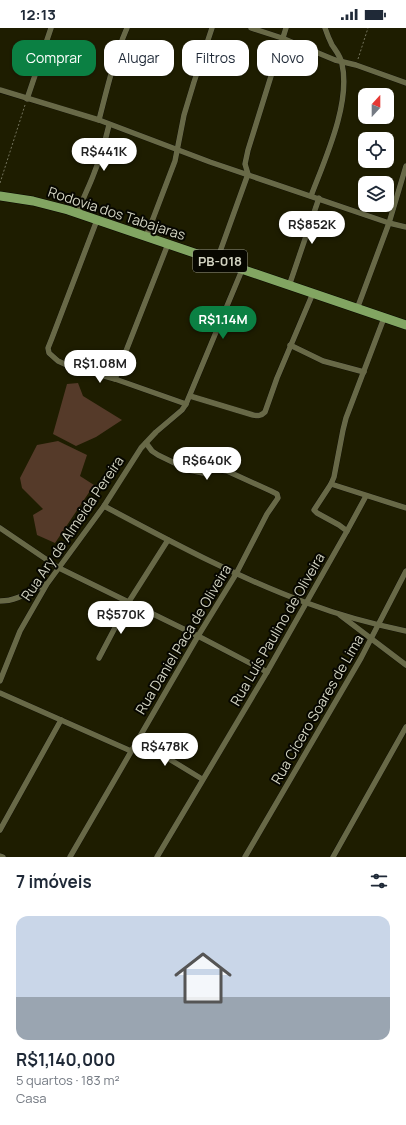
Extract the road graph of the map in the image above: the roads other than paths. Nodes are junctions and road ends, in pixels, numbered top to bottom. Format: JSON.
{"nodes":[{"id":1,"x":51,"y":28,"type":"edge"},
{"id":2,"x":127,"y":28,"type":"edge"},
{"id":3,"x":212,"y":28,"type":"edge"},
{"id":4,"x":251,"y":28,"type":"edge"},
{"id":5,"x":286,"y":28,"type":"edge"},
{"id":6,"x":325,"y":28,"type":"edge"},
{"id":7,"x":282,"y":38,"type":"junction"},
{"id":8,"x":342,"y":62,"type":"junction"},
{"id":9,"x":406,"y":83,"type":"edge"},
{"id":10,"x":0,"y":90,"type":"edge"},
{"id":11,"x":27,"y":99,"type":"junction"},
{"id":12,"x":99,"y":120,"type":"junction"},
{"id":13,"x":109,"y":125,"type":"junction"},
{"id":14,"x":177,"y":150,"type":"junction"},
{"id":15,"x":406,"y":166,"type":"edge"},
{"id":16,"x":248,"y":174,"type":"junction"},
{"id":17,"x":0,"y":196,"type":"edge"},
{"id":18,"x":311,"y":196,"type":"junction"},
{"id":19,"x":319,"y":198,"type":"junction"},
{"id":20,"x":78,"y":213,"type":"junction"},
{"id":21,"x":97,"y":220,"type":"junction"},
{"id":22,"x":389,"y":222,"type":"junction"},
{"id":23,"x":406,"y":227,"type":"edge"},
{"id":24,"x":146,"y":237,"type":"junction"},
{"id":25,"x":168,"y":244,"type":"junction"},
{"id":26,"x":217,"y":260,"type":"junction"},
{"id":27,"x":242,"y":270,"type":"junction"},
{"id":28,"x":289,"y":286,"type":"junction"},
{"id":29,"x":313,"y":293,"type":"junction"},
{"id":30,"x":357,"y":309,"type":"junction"},
{"id":31,"x":384,"y":318,"type":"junction"},
{"id":32,"x":406,"y":325,"type":"edge"},
{"id":33,"x":290,"y":345,"type":"junction"},
{"id":34,"x":364,"y":372,"type":"junction"},
{"id":35,"x":115,"y":379,"type":"junction"},
{"id":36,"x":190,"y":396,"type":"junction"},
{"id":37,"x":186,"y":404,"type":"junction"},
{"id":38,"x":146,"y":443,"type":"junction"},
{"id":39,"x":331,"y":484,"type":"junction"},
{"id":40,"x":366,"y":496,"type":"junction"},
{"id":41,"x":104,"y":506,"type":"junction"},
{"id":42,"x":406,"y":508,"type":"edge"},
{"id":43,"x":0,"y":528,"type":"edge"},
{"id":44,"x":347,"y":531,"type":"junction"},
{"id":45,"x":168,"y":540,"type":"junction"},
{"id":46,"x":59,"y":568,"type":"junction"},
{"id":47,"x":406,"y":571,"type":"edge"},
{"id":48,"x":236,"y":574,"type":"junction"},
{"id":49,"x":47,"y":584,"type":"junction"},
{"id":50,"x":0,"y":601,"type":"edge"},
{"id":51,"x":128,"y":603,"type":"junction"},
{"id":52,"x":306,"y":603,"type":"junction"},
{"id":53,"x":336,"y":613,"type":"junction"},
{"id":54,"x":377,"y":625,"type":"junction"},
{"id":55,"x":406,"y":631,"type":"edge"},
{"id":56,"x":198,"y":636,"type":"junction"},
{"id":57,"x":371,"y":638,"type":"junction"},
{"id":58,"x":99,"y":658,"type":"dead end"},
{"id":59,"x":406,"y":665,"type":"edge"},
{"id":60,"x":267,"y":672,"type":"junction"},
{"id":61,"x":0,"y":681,"type":"edge"},
{"id":62,"x":0,"y":693,"type":"edge"},
{"id":63,"x":61,"y":720,"type":"junction"},
{"id":64,"x":406,"y":727,"type":"edge"},
{"id":65,"x":138,"y":740,"type":"junction"},
{"id":66,"x":131,"y":751,"type":"junction"},
{"id":67,"x":202,"y":780,"type":"junction"},
{"id":68,"x":0,"y":830,"type":"edge"},
{"id":69,"x":0,"y":856,"type":"edge"},
{"id":70,"x":3,"y":857,"type":"edge"},
{"id":71,"x":70,"y":857,"type":"edge"},
{"id":72,"x":157,"y":857,"type":"edge"},
{"id":73,"x":245,"y":857,"type":"edge"},
{"id":74,"x":333,"y":857,"type":"edge"}],
"edges":[{"from":1,"to":11,"type":"street"},
{"from":2,"to":12,"type":"street"},
{"from":3,"to":14,"type":"street"},
{"from":4,"to":7,"type":"street"},
{"from":5,"to":7,"type":"street"},
{"from":6,"to":8,"type":"street"},
{"from":7,"to":8,"type":"street"},
{"from":7,"to":16,"type":"street"},
{"from":8,"to":9,"type":"street"},
{"from":8,"to":18,"type":"street"},
{"from":10,"to":11,"type":"street"},
{"from":11,"to":12,"type":"street"},
{"from":12,"to":13,"type":"street"},
{"from":13,"to":14,"type":"street"},
{"from":13,"to":20,"type":"street"},
{"from":14,"to":16,"type":"street"},
{"from":14,"to":24,"type":"street"},
{"from":15,"to":22,"type":"street"},
{"from":16,"to":18,"type":"street"},
{"from":16,"to":26,"type":"street"},
{"from":17,"to":20,"type":"main road","name":"Rodovia dos Tabajaras","number":"PB-018"},
{"from":18,"to":19,"type":"street"},
{"from":19,"to":22,"type":"street"},
{"from":19,"to":28,"type":"street"},
{"from":20,"to":21,"type":"main road","name":"Rodovia dos Tabajaras","number":"PB-018"},
{"from":21,"to":24,"type":"main road","name":"Rodovia dos Tabajaras","number":"PB-018"},
{"from":21,"to":35,"type":"street"},
{"from":22,"to":23,"type":"street"},
{"from":22,"to":30,"type":"street"},
{"from":24,"to":25,"type":"main road","name":"Rodovia dos Tabajaras","number":"PB-018"},
{"from":25,"to":26,"type":"main road","name":"Rodovia dos Tabajaras","number":"PB-018"},
{"from":25,"to":35,"type":"street"},
{"from":26,"to":27,"type":"main road","name":"Rodovia dos Tabajaras","number":"PB-018"},
{"from":27,"to":28,"type":"main road","name":"Rodovia dos Tabajaras","number":"PB-018"},
{"from":27,"to":36,"type":"street","name":"Rua Ary de Almeida Pereira"},
{"from":28,"to":29,"type":"main road","name":"Rodovia dos Tabajaras","number":"PB-018"},
{"from":29,"to":30,"type":"main road","name":"Rodovia dos Tabajaras","number":"PB-018"},
{"from":29,"to":33,"type":"street"},
{"from":30,"to":31,"type":"main road","name":"Rodovia dos Tabajaras","number":"PB-018"},
{"from":31,"to":32,"type":"main road","name":"Rodovia dos Tabajaras","number":"PB-018"},
{"from":31,"to":34,"type":"street"},
{"from":33,"to":34,"type":"street"},
{"from":33,"to":36,"type":"street"},
{"from":34,"to":39,"type":"street"},
{"from":35,"to":37,"type":"street"},
{"from":36,"to":37,"type":"street","name":"Rua Ary de Almeida Pereira"},
{"from":37,"to":38,"type":"street","name":"Rua Ary de Almeida Pereira"},
{"from":38,"to":41,"type":"street","name":"Rua Ary de Almeida Pereira"},
{"from":38,"to":48,"type":"street","name":"Rua Daniel Paca de Oliveira"},
{"from":39,"to":40,"type":"street"},
{"from":39,"to":44,"type":"street"},
{"from":40,"to":42,"type":"street"},
{"from":40,"to":44,"type":"street","name":"Rua Luís Paulino de Oliveira"},
{"from":41,"to":45,"type":"street"},
{"from":41,"to":46,"type":"street","name":"Rua Ary de Almeida Pereira"},
{"from":43,"to":46,"type":"street"},
{"from":44,"to":52,"type":"street","name":"Rua Luís Paulino de Oliveira"},
{"from":45,"to":48,"type":"street"},
{"from":45,"to":51,"type":"street"},
{"from":46,"to":49,"type":"street","name":"Rua Ary de Almeida Pereira"},
{"from":46,"to":51,"type":"street"},
{"from":47,"to":54,"type":"street","name":"Rua Cícero Soares de Lima"},
{"from":48,"to":52,"type":"street"},
{"from":48,"to":56,"type":"street","name":"Rua Daniel Paca de Oliveira"},
{"from":49,"to":50,"type":"street"},
{"from":49,"to":61,"type":"street","name":"Rua Ary de Almeida Pereira"},
{"from":51,"to":56,"type":"street"},
{"from":51,"to":58,"type":"street"},
{"from":52,"to":53,"type":"street"},
{"from":52,"to":60,"type":"street","name":"Rua Luís Paulino de Oliveira"},
{"from":53,"to":54,"type":"street"},
{"from":53,"to":57,"type":"street"},
{"from":54,"to":55,"type":"street"},
{"from":54,"to":57,"type":"street","name":"Rua Cícero Soares de Lima"},
{"from":56,"to":60,"type":"street"},
{"from":56,"to":65,"type":"street","name":"Rua Daniel Paca de Oliveira"},
{"from":57,"to":59,"type":"street"},
{"from":57,"to":73,"type":"street","name":"Rua Cícero Soares de Lima"},
{"from":60,"to":67,"type":"street","name":"Rua Luís Paulino de Oliveira"},
{"from":62,"to":63,"type":"street"},
{"from":63,"to":66,"type":"street"},
{"from":63,"to":68,"type":"street"},
{"from":64,"to":74,"type":"street"},
{"from":65,"to":66,"type":"street","name":"Rua Daniel Paca de Oliveira"},
{"from":65,"to":67,"type":"street"},
{"from":66,"to":71,"type":"street","name":"Rua Daniel Paca de Oliveira"},
{"from":67,"to":72,"type":"street","name":"Rua Luís Paulino de Oliveira"},
{"from":69,"to":70,"type":"street"}]}
